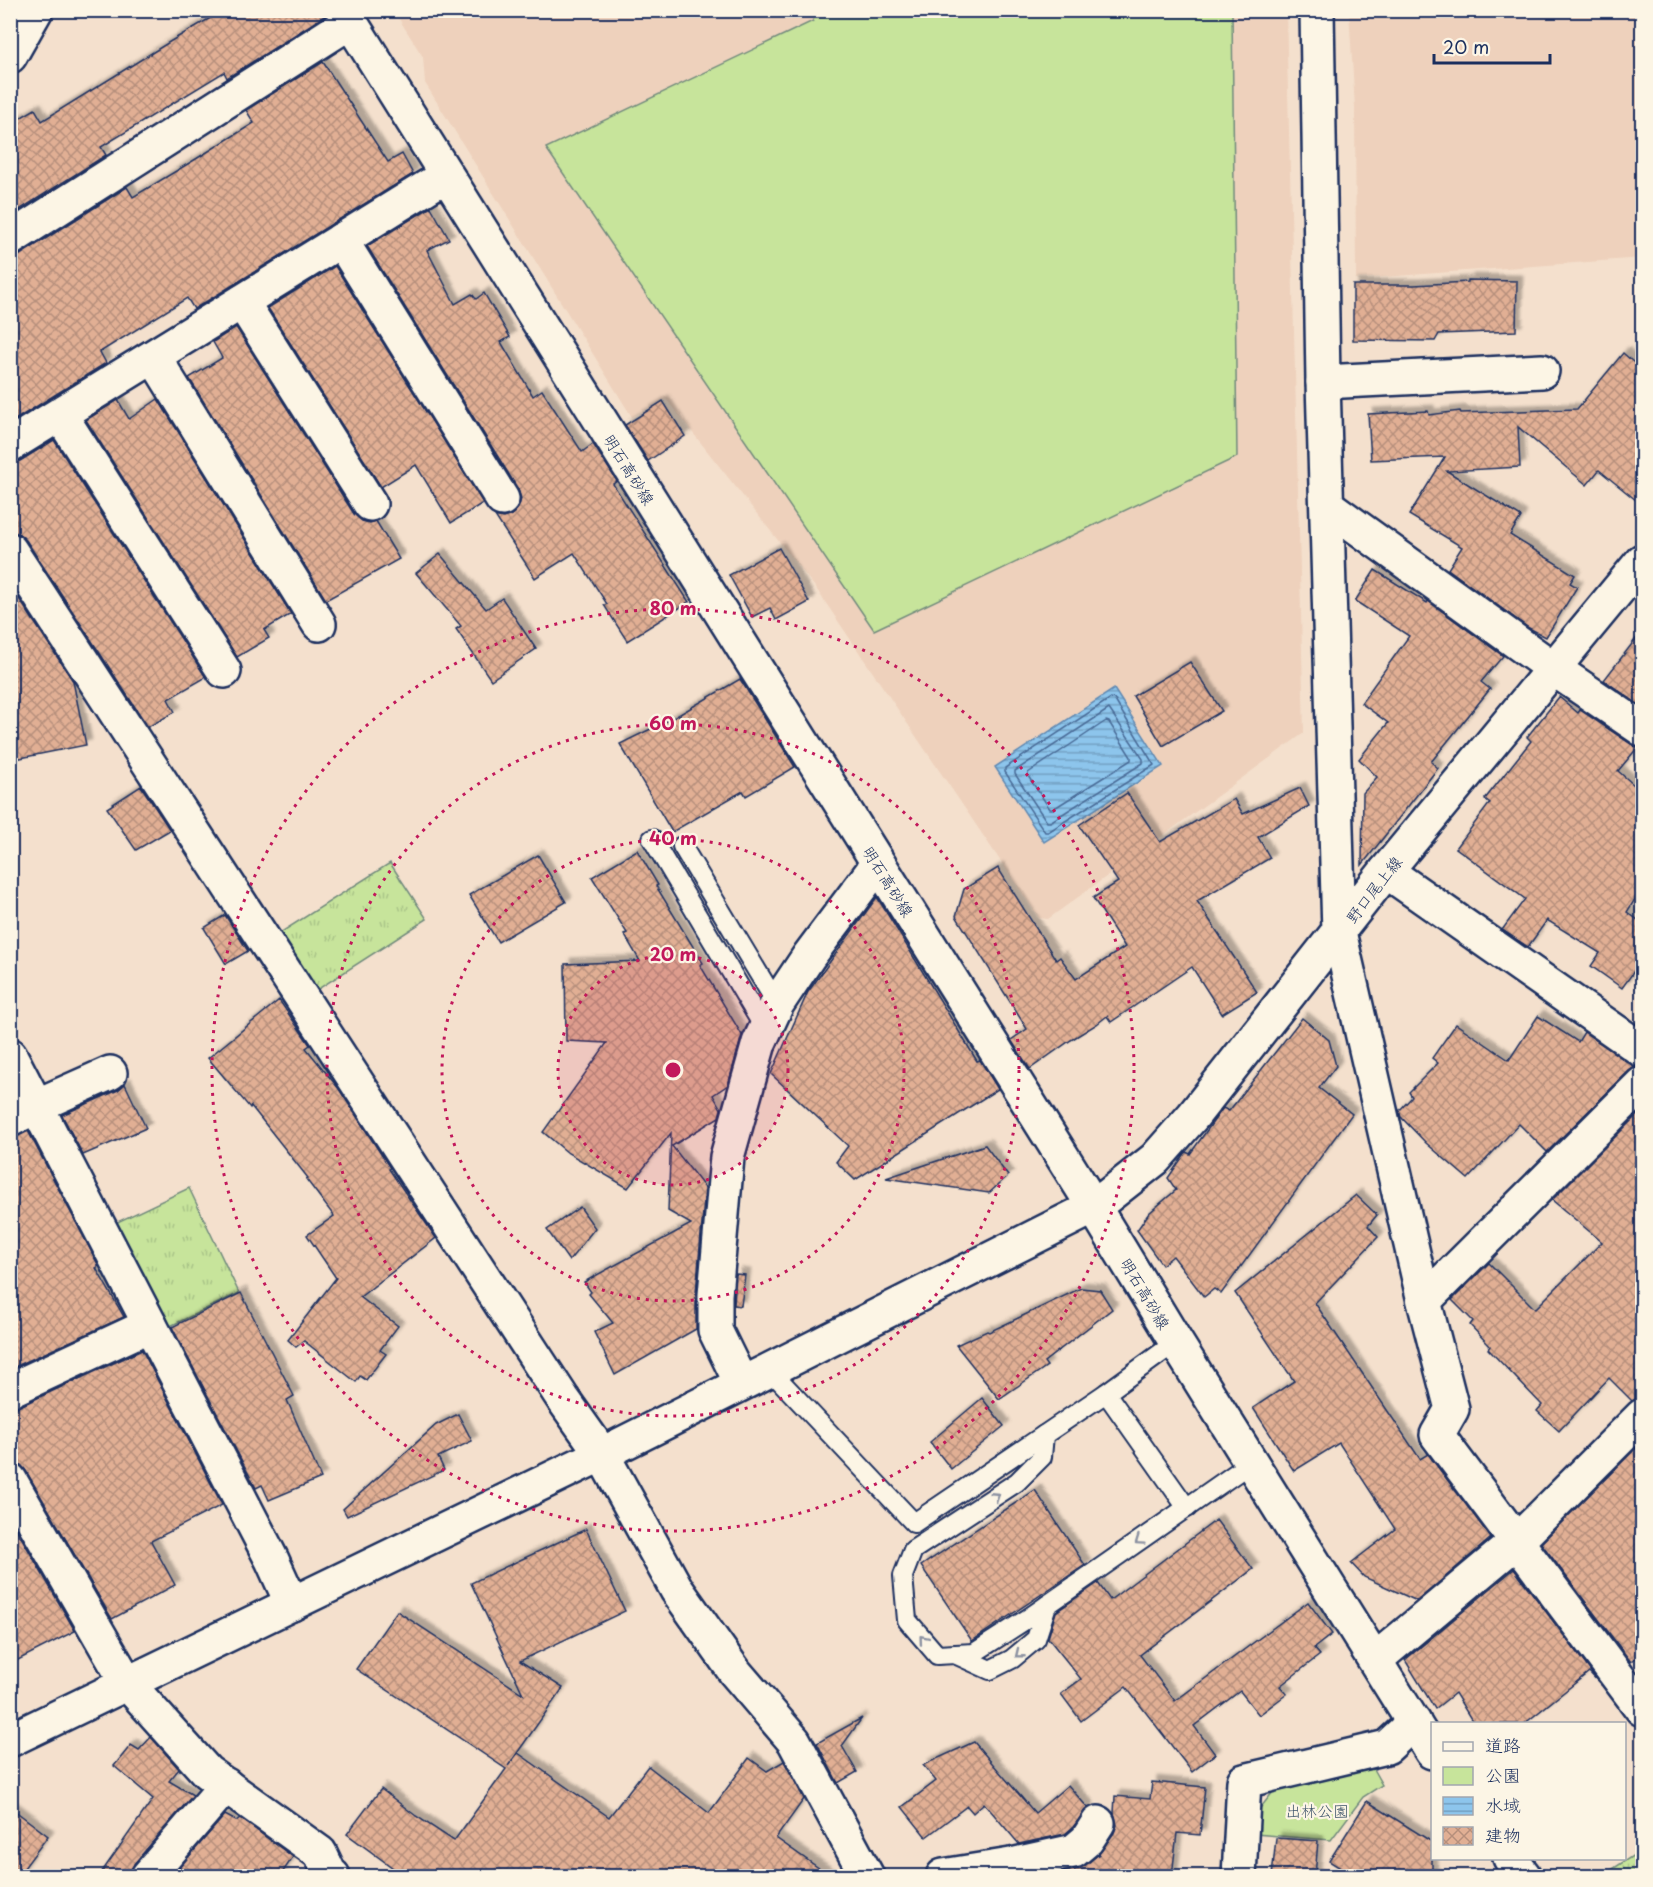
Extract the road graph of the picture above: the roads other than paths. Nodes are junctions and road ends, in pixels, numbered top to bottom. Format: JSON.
{"nodes":[{"id":1,"x":36,"y":10,"type":"edge"},
{"id":2,"x":1317,"y":10,"type":"edge"},
{"id":3,"x":346,"y":16,"type":"edge"},
{"id":4,"x":10,"y":56,"type":"edge"},
{"id":5,"x":446,"y":176,"type":"junction"},
{"id":6,"x":10,"y":239,"type":"edge"},
{"id":7,"x":341,"y":240,"type":"junction"},
{"id":8,"x":242,"y":302,"type":"junction"},
{"id":9,"x":154,"y":357,"type":"junction"},
{"id":10,"x":1542,"y":370,"type":"dead end"},
{"id":11,"x":1323,"y":382,"type":"junction"},
{"id":12,"x":61,"y":416,"type":"junction"},
{"id":13,"x":10,"y":446,"type":"edge"},
{"id":14,"x":502,"y":499,"type":"dead end"},
{"id":15,"x":370,"y":504,"type":"dead end"},
{"id":16,"x":1328,"y":506,"type":"junction"},
{"id":17,"x":10,"y":550,"type":"edge"},
{"id":18,"x":1642,"y":561,"type":"edge"},
{"id":19,"x":319,"y":624,"type":"dead end"},
{"id":20,"x":1554,"y":669,"type":"junction"},
{"id":21,"x":224,"y":671,"type":"dead end"},
{"id":22,"x":1642,"y":729,"type":"edge"},
{"id":23,"x":652,"y":839,"type":"dead end"},
{"id":24,"x":682,"y":846,"type":"dead end"},
{"id":25,"x":878,"y":864,"type":"junction"},
{"id":26,"x":1386,"y":871,"type":"junction"},
{"id":27,"x":1339,"y":932,"type":"junction"},
{"id":28,"x":772,"y":1017,"type":"junction"},
{"id":29,"x":1642,"y":1050,"type":"edge"},
{"id":30,"x":10,"y":1055,"type":"edge"},
{"id":31,"x":110,"y":1073,"type":"dead end"},
{"id":32,"x":1642,"y":1084,"type":"edge"},
{"id":33,"x":24,"y":1113,"type":"edge"},
{"id":34,"x":1094,"y":1208,"type":"junction"},
{"id":35,"x":1424,"y":1301,"type":"junction"},
{"id":36,"x":150,"y":1325,"type":"junction"},
{"id":37,"x":1176,"y":1342,"type":"junction"},
{"id":38,"x":755,"y":1376,"type":"junction"},
{"id":39,"x":10,"y":1390,"type":"edge"},
{"id":40,"x":1106,"y":1393,"type":"junction"},
{"id":41,"x":1642,"y":1416,"type":"edge"},
{"id":42,"x":1044,"y":1435,"type":"junction"},
{"id":43,"x":602,"y":1454,"type":"junction"},
{"id":44,"x":1252,"y":1462,"type":"junction"},
{"id":45,"x":10,"y":1480,"type":"edge"},
{"id":46,"x":1187,"y":1508,"type":"junction"},
{"id":47,"x":1516,"y":1542,"type":"junction"},
{"id":48,"x":292,"y":1604,"type":"junction"},
{"id":49,"x":1047,"y":1605,"type":"junction"},
{"id":50,"x":956,"y":1654,"type":"junction"},
{"id":51,"x":1374,"y":1660,"type":"junction"},
{"id":52,"x":127,"y":1683,"type":"junction"},
{"id":53,"x":1642,"y":1709,"type":"edge"},
{"id":54,"x":1414,"y":1722,"type":"junction"},
{"id":55,"x":10,"y":1740,"type":"edge"},
{"id":56,"x":1431,"y":1750,"type":"edge"},
{"id":57,"x":225,"y":1785,"type":"junction"},
{"id":58,"x":1098,"y":1823,"type":"dead end"},
{"id":59,"x":1511,"y":1860,"type":"edge"},
{"id":60,"x":148,"y":1876,"type":"edge"},
{"id":61,"x":333,"y":1876,"type":"edge"},
{"id":62,"x":869,"y":1876,"type":"edge"},
{"id":63,"x":943,"y":1876,"type":"edge"},
{"id":64,"x":1239,"y":1876,"type":"edge"},
{"id":65,"x":1524,"y":1876,"type":"edge"}],
"edges":[{"from":1,"to":4,"type":"street"},
{"from":2,"to":11,"type":"street"},
{"from":3,"to":5,"type":"street","name":"明石高砂線"},
{"from":3,"to":6,"type":"street"},
{"from":5,"to":7,"type":"street"},
{"from":5,"to":25,"type":"street","name":"明石高砂線"},
{"from":7,"to":8,"type":"street"},
{"from":7,"to":14,"type":"street"},
{"from":8,"to":9,"type":"street"},
{"from":8,"to":15,"type":"street"},
{"from":9,"to":12,"type":"street"},
{"from":9,"to":19,"type":"street"},
{"from":10,"to":11,"type":"street"},
{"from":11,"to":16,"type":"street"},
{"from":12,"to":13,"type":"street"},
{"from":12,"to":21,"type":"street"},
{"from":16,"to":20,"type":"street"},
{"from":16,"to":27,"type":"street"},
{"from":17,"to":43,"type":"street"},
{"from":18,"to":20,"type":"street","name":"野口尾上線"},
{"from":20,"to":22,"type":"street"},
{"from":20,"to":26,"type":"street","name":"野口尾上線"},
{"from":23,"to":28,"type":"lane"},
{"from":24,"to":28,"type":"lane"},
{"from":25,"to":28,"type":"street"},
{"from":25,"to":34,"type":"street","name":"明石高砂線"},
{"from":26,"to":27,"type":"street","name":"野口尾上線"},
{"from":26,"to":29,"type":"street"},
{"from":27,"to":34,"type":"street","name":"野口尾上線"},
{"from":27,"to":35,"type":"street"},
{"from":28,"to":38,"type":"street"},
{"from":30,"to":33,"type":"street"},
{"from":31,"to":33,"type":"street"},
{"from":32,"to":35,"type":"street"},
{"from":33,"to":36,"type":"street"},
{"from":34,"to":37,"type":"street","name":"明石高砂線"},
{"from":34,"to":38,"type":"street","name":"野口尾上線"},
{"from":35,"to":47,"type":"street"},
{"from":36,"to":39,"type":"street"},
{"from":36,"to":48,"type":"street"},
{"from":37,"to":40,"type":"lane"},
{"from":37,"to":44,"type":"street","name":"明石高砂線"},
{"from":38,"to":42,"type":"lane"},
{"from":38,"to":43,"type":"street","name":"野口尾上線"},
{"from":40,"to":42,"type":"lane"},
{"from":40,"to":46,"type":"lane"},
{"from":41,"to":47,"type":"street"},
{"from":50,"to":42,"type":"lane","one_way":true},
{"from":43,"to":48,"type":"street","name":"野口尾上線"},
{"from":43,"to":62,"type":"street"},
{"from":44,"to":46,"type":"lane"},
{"from":44,"to":51,"type":"street","name":"明石高砂線"},
{"from":45,"to":52,"type":"street"},
{"from":46,"to":49,"type":"lane","one_way":true},
{"from":47,"to":51,"type":"street"},
{"from":47,"to":53,"type":"street"},
{"from":48,"to":52,"type":"street","name":"野口尾上線"},
{"from":49,"to":50,"type":"lane"},
{"from":49,"to":50,"type":"lane","one_way":true},
{"from":51,"to":54,"type":"street","name":"明石高砂線"},
{"from":52,"to":55,"type":"street","name":"野口尾上線"},
{"from":52,"to":57,"type":"street"},
{"from":54,"to":56,"type":"street","name":"明石高砂線"},
{"from":54,"to":64,"type":"street"},
{"from":57,"to":60,"type":"street"},
{"from":57,"to":61,"type":"street"},
{"from":58,"to":63,"type":"street"},
{"from":59,"to":65,"type":"street"}]}
